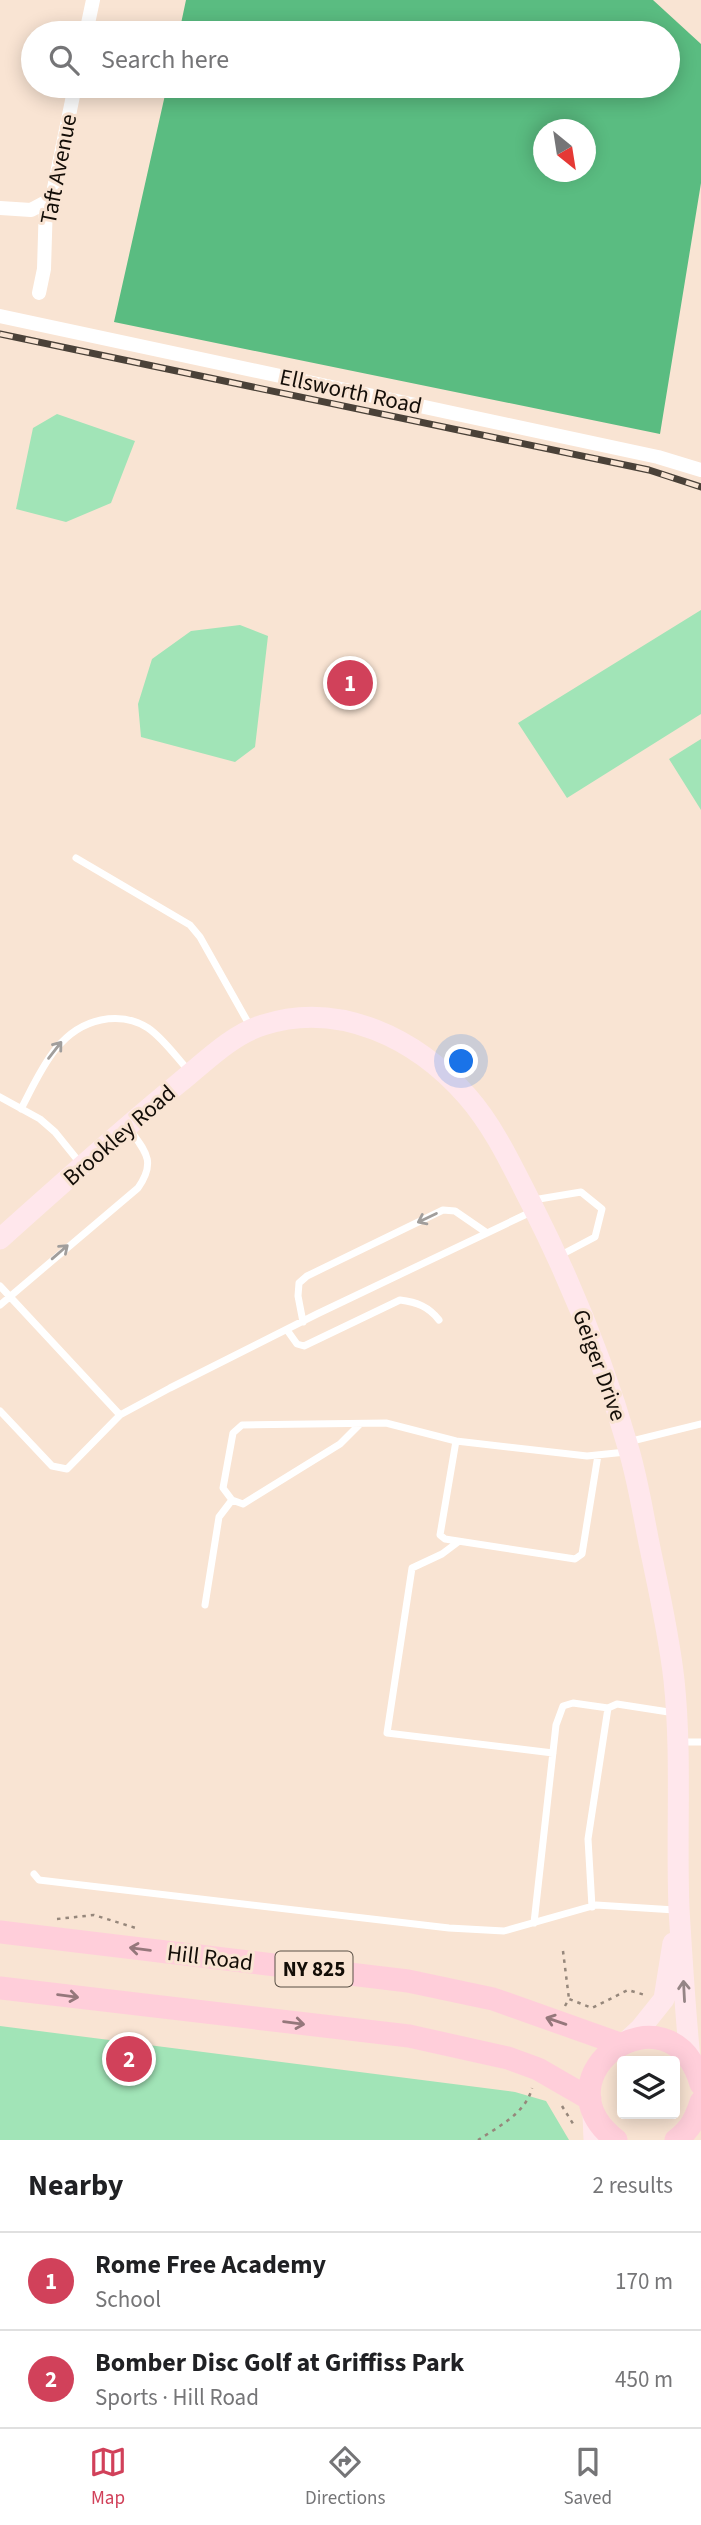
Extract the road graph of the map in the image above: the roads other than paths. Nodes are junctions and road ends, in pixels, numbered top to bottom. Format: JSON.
{"nodes":[{"id":1,"x":93,"y":0,"type":"edge"},
{"id":2,"x":89,"y":21,"type":"edge"},
{"id":3,"x":73,"y":98,"type":"edge"},
{"id":4,"x":47,"y":202,"type":"junction"},
{"id":5,"x":0,"y":208,"type":"edge"},
{"id":6,"x":39,"y":293,"type":"dead end"},
{"id":7,"x":0,"y":316,"type":"edge"},
{"id":8,"x":701,"y":470,"type":"edge"},
{"id":9,"x":76,"y":858,"type":"dead end"},
{"id":10,"x":247,"y":1032,"type":"junction"},
{"id":11,"x":191,"y":1073,"type":"junction"},
{"id":12,"x":0,"y":1097,"type":"edge"},
{"id":13,"x":21,"y":1109,"type":"junction"},
{"id":14,"x":128,"y":1126,"type":"junction"},
{"id":15,"x":82,"y":1167,"type":"junction"},
{"id":16,"x":532,"y":1205,"type":"junction"},
{"id":17,"x":487,"y":1233,"type":"junction"},
{"id":18,"x":0,"y":1239,"type":"edge"},
{"id":19,"x":558,"y":1256,"type":"junction"},
{"id":20,"x":0,"y":1286,"type":"edge"},
{"id":21,"x":9,"y":1297,"type":"junction"},
{"id":22,"x":0,"y":1305,"type":"edge"},
{"id":23,"x":439,"y":1320,"type":"dead end"},
{"id":24,"x":303,"y":1322,"type":"junction"},
{"id":25,"x":287,"y":1330,"type":"junction"},
{"id":26,"x":0,"y":1411,"type":"edge"},
{"id":27,"x":120,"y":1415,"type":"junction"},
{"id":28,"x":360,"y":1424,"type":"junction"},
{"id":29,"x":701,"y":1424,"type":"edge"},
{"id":30,"x":456,"y":1440,"type":"junction"},
{"id":31,"x":628,"y":1447,"type":"junction"},
{"id":32,"x":598,"y":1455,"type":"junction"},
{"id":33,"x":232,"y":1500,"type":"junction"},
{"id":34,"x":458,"y":1542,"type":"junction"},
{"id":35,"x":205,"y":1605,"type":"dead end"},
{"id":36,"x":608,"y":1708,"type":"junction"},
{"id":37,"x":676,"y":1713,"type":"junction"},
{"id":38,"x":701,"y":1741,"type":"edge"},
{"id":39,"x":678,"y":1742,"type":"junction"},
{"id":40,"x":553,"y":1753,"type":"junction"},
{"id":41,"x":34,"y":1874,"type":"dead end"},
{"id":42,"x":592,"y":1907,"type":"junction"},
{"id":43,"x":679,"y":1910,"type":"junction"},
{"id":44,"x":534,"y":1923,"type":"junction"},
{"id":45,"x":0,"y":1932,"type":"edge"},
{"id":46,"x":0,"y":1988,"type":"edge"},
{"id":47,"x":624,"y":2042,"type":"junction"},
{"id":48,"x":690,"y":2059,"type":"junction"},
{"id":49,"x":701,"y":2084,"type":"edge"},
{"id":50,"x":701,"y":2102,"type":"edge"},
{"id":51,"x":592,"y":2106,"type":"junction"},
{"id":52,"x":594,"y":2140,"type":"edge"},
{"id":53,"x":616,"y":2140,"type":"edge"},
{"id":54,"x":676,"y":2140,"type":"edge"}],
"edges":[{"from":1,"to":2,"type":"street"},
{"from":3,"to":4,"type":"street","name":"Taft Avenue"},
{"from":4,"to":5,"type":"street"},
{"from":4,"to":6,"type":"street","name":"Taft Avenue"},
{"from":7,"to":8,"type":"street","name":"Ellsworth Road"},
{"from":9,"to":10,"type":"lane"},
{"from":10,"to":11,"type":"street","name":"Brookley Road"},
{"from":10,"to":16,"type":"street","name":"Geiger Drive"},
{"from":13,"to":11,"type":"lane","one_way":true},
{"from":11,"to":14,"type":"street","name":"Brookley Road"},
{"from":12,"to":13,"type":"lane"},
{"from":13,"to":15,"type":"lane"},
{"from":14,"to":15,"type":"street","name":"Brookley Road"},
{"from":21,"to":14,"type":"lane","one_way":true},
{"from":15,"to":18,"type":"street","name":"Brookley Road"},
{"from":16,"to":17,"type":"lane"},
{"from":16,"to":19,"type":"street","name":"Geiger Drive"},
{"from":16,"to":19,"type":"lane"},
{"from":17,"to":24,"type":"lane"},
{"from":17,"to":24,"type":"lane","one_way":true},
{"from":19,"to":31,"type":"street","name":"Geiger Drive"},
{"from":20,"to":21,"type":"lane"},
{"from":21,"to":22,"type":"lane"},
{"from":21,"to":27,"type":"lane"},
{"from":23,"to":25,"type":"lane"},
{"from":24,"to":25,"type":"lane"},
{"from":25,"to":27,"type":"lane"},
{"from":26,"to":27,"type":"lane"},
{"from":28,"to":30,"type":"lane"},
{"from":28,"to":33,"type":"lane"},
{"from":28,"to":33,"type":"lane"},
{"from":29,"to":31,"type":"lane"},
{"from":30,"to":32,"type":"lane"},
{"from":30,"to":34,"type":"lane"},
{"from":31,"to":32,"type":"lane"},
{"from":31,"to":37,"type":"street","name":"Geiger Drive"},
{"from":32,"to":34,"type":"lane"},
{"from":33,"to":35,"type":"lane"},
{"from":34,"to":40,"type":"lane"},
{"from":36,"to":37,"type":"lane"},
{"from":36,"to":40,"type":"lane"},
{"from":36,"to":42,"type":"lane"},
{"from":37,"to":39,"type":"street","name":"Geiger Drive"},
{"from":38,"to":39,"type":"lane"},
{"from":39,"to":43,"type":"street","name":"Geiger Drive"},
{"from":40,"to":44,"type":"lane"},
{"from":41,"to":44,"type":"lane"},
{"from":42,"to":43,"type":"lane"},
{"from":42,"to":44,"type":"lane"},
{"from":43,"to":47,"type":"street","name":"Geiger Drive"},
{"from":48,"to":43,"type":"street","name":"Geiger Drive","one_way":true},
{"from":47,"to":45,"type":"main road","name":"Hill Road","number":"NY 825","one_way":true},
{"from":46,"to":51,"type":"main road","number":"NY 825","one_way":true},
{"from":47,"to":48,"type":"main road","number":"NY 825"},
{"from":47,"to":51,"type":"main road"},
{"from":48,"to":49,"type":"main road"},
{"from":50,"to":54,"type":"main road"},
{"from":51,"to":52,"type":"street"},
{"from":51,"to":53,"type":"main road","number":"NY 825"}]}
